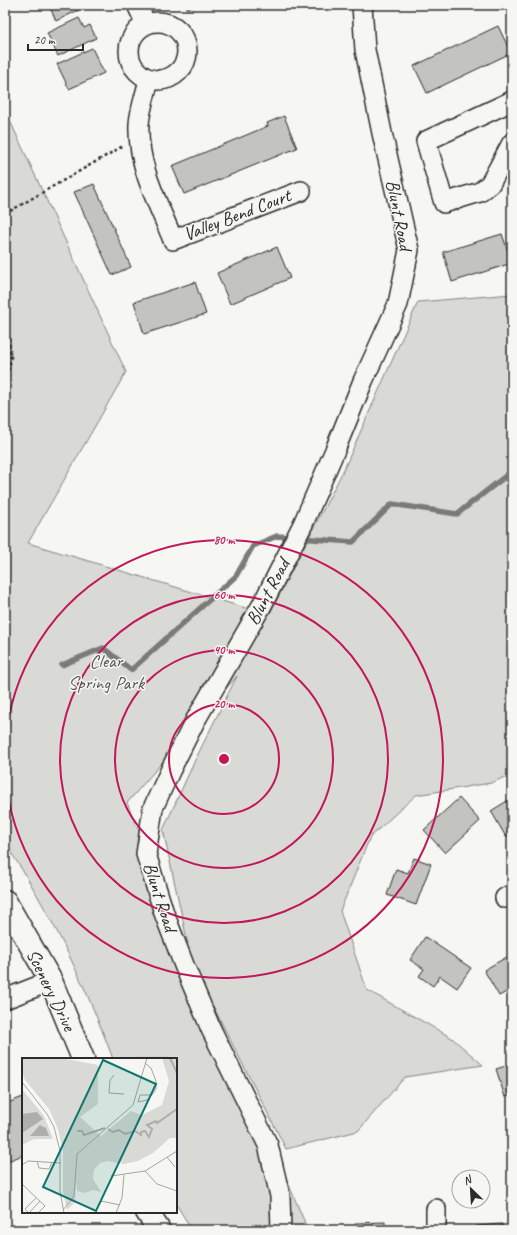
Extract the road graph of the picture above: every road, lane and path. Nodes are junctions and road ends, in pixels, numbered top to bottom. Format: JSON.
{"nodes":[{"id":1,"x":137,"y":5,"type":"edge"},
{"id":2,"x":362,"y":5,"type":"edge"},
{"id":3,"x":146,"y":24,"type":"junction"},
{"id":4,"x":150,"y":79,"type":"junction"},
{"id":5,"x":512,"y":101,"type":"edge"},
{"id":6,"x":139,"y":137,"type":"junction"},
{"id":7,"x":512,"y":143,"type":"edge"},
{"id":8,"x":301,"y":191,"type":"dead end"},
{"id":9,"x":5,"y":214,"type":"edge"},
{"id":10,"x":5,"y":314,"type":"edge"},
{"id":11,"x":5,"y":385,"type":"edge"},
{"id":12,"x":5,"y":901,"type":"edge"},
{"id":13,"x":51,"y":981,"type":"junction"},
{"id":14,"x":5,"y":999,"type":"edge"},
{"id":15,"x":83,"y":1058,"type":"edge"},
{"id":16,"x":436,"y":1209,"type":"dead end"},
{"id":17,"x":148,"y":1213,"type":"edge"},
{"id":18,"x":159,"y":1230,"type":"edge"},
{"id":19,"x":281,"y":1230,"type":"edge"},
{"id":20,"x":436,"y":1230,"type":"edge"}],
"edges":[{"from":1,"to":3,"type":"street"},
{"from":2,"to":19,"type":"street","name":"Blunt Road"},
{"from":3,"to":4,"type":"street"},
{"from":3,"to":4,"type":"street"},
{"from":4,"to":6,"type":"street","name":"Valley Bend Court"},
{"from":5,"to":7,"type":"street"},
{"from":6,"to":8,"type":"street","name":"Valley Bend Court"},
{"from":6,"to":9,"type":"path"},
{"from":10,"to":11,"type":"path"},
{"from":12,"to":13,"type":"street","name":"Scenery Drive"},
{"from":13,"to":14,"type":"street"},
{"from":13,"to":15,"type":"street","name":"Scenery Drive"},
{"from":16,"to":20,"type":"street"},
{"from":17,"to":18,"type":"street"}]}
